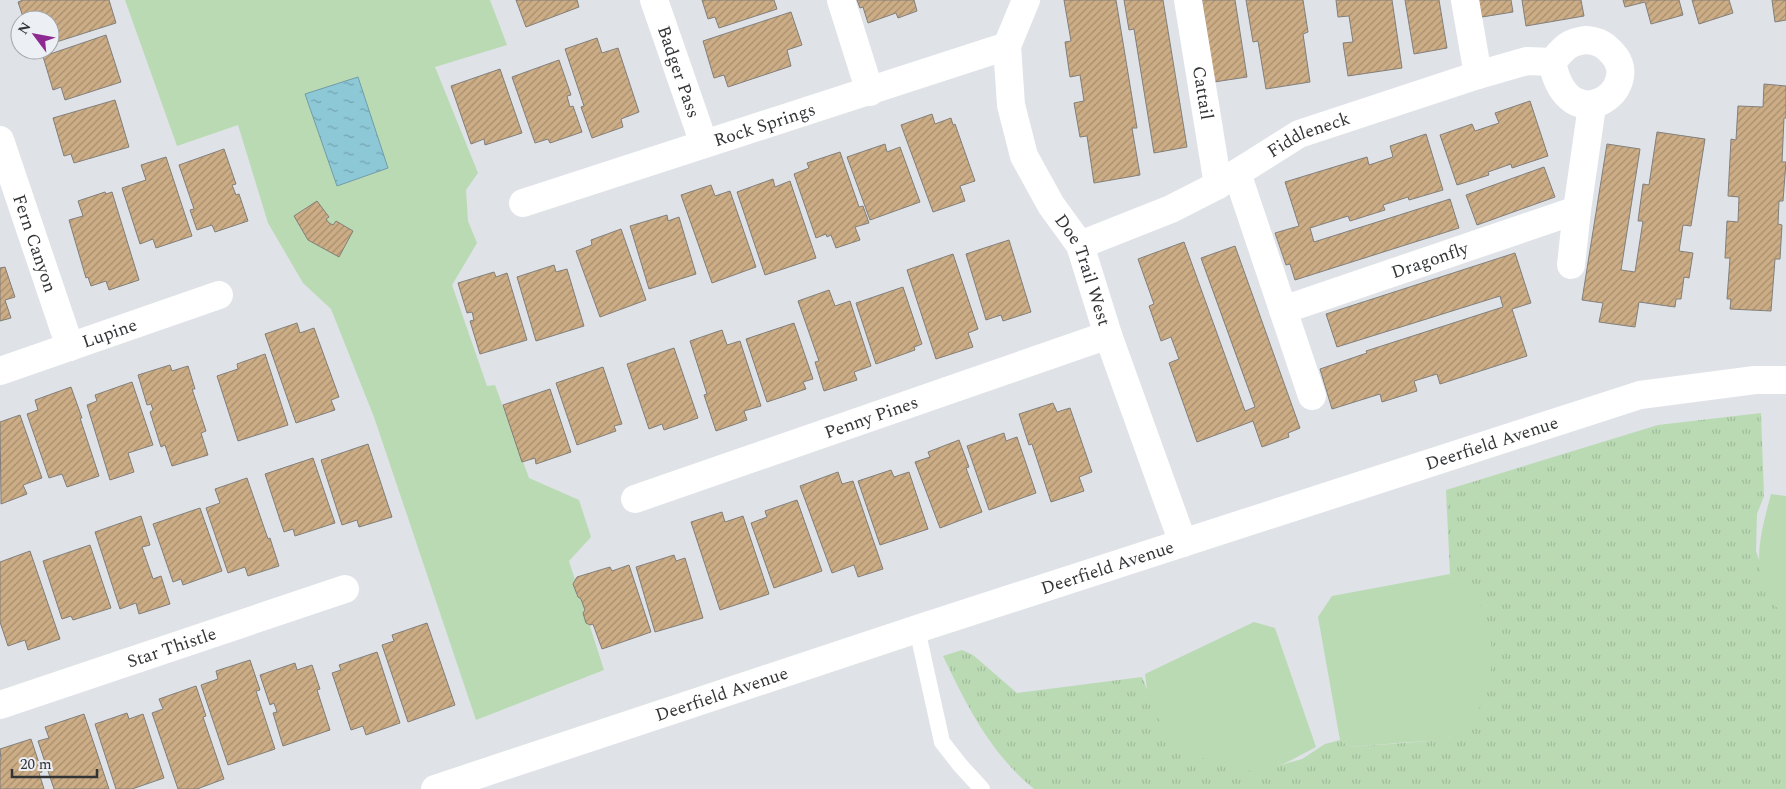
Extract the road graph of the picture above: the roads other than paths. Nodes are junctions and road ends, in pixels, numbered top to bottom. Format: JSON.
{"nodes":[{"id":1,"x":654,"y":0,"type":"edge"},
{"id":2,"x":841,"y":0,"type":"edge"},
{"id":3,"x":1026,"y":0,"type":"edge"},
{"id":4,"x":1188,"y":0,"type":"edge"},
{"id":5,"x":1465,"y":0,"type":"edge"},
{"id":6,"x":1007,"y":46,"type":"junction"},
{"id":7,"x":1552,"y":62,"type":"junction"},
{"id":8,"x":1478,"y":75,"type":"junction"},
{"id":9,"x":870,"y":92,"type":"junction"},
{"id":10,"x":1592,"y":106,"type":"junction"},
{"id":11,"x":0,"y":140,"type":"edge"},
{"id":12,"x":704,"y":144,"type":"junction"},
{"id":13,"x":1228,"y":179,"type":"junction"},
{"id":14,"x":523,"y":203,"type":"dead end"},
{"id":15,"x":1577,"y":210,"type":"junction"},
{"id":16,"x":1080,"y":246,"type":"junction"},
{"id":17,"x":1570,"y":265,"type":"dead end"},
{"id":18,"x":219,"y":295,"type":"dead end"},
{"id":19,"x":1283,"y":310,"type":"junction"},
{"id":20,"x":1108,"y":336,"type":"junction"},
{"id":21,"x":70,"y":347,"type":"junction"},
{"id":22,"x":0,"y":371,"type":"edge"},
{"id":23,"x":1786,"y":380,"type":"edge"},
{"id":24,"x":1312,"y":396,"type":"dead end"},
{"id":25,"x":635,"y":498,"type":"dead end"},
{"id":26,"x":1183,"y":543,"type":"junction"},
{"id":27,"x":345,"y":589,"type":"dead end"},
{"id":28,"x":917,"y":629,"type":"junction"},
{"id":29,"x":0,"y":705,"type":"edge"},
{"id":30,"x":435,"y":789,"type":"edge"},
{"id":31,"x":982,"y":789,"type":"edge"}],
"edges":[{"from":1,"to":12,"type":"street","name":"Badger Pass"},
{"from":2,"to":9,"type":"street"},
{"from":3,"to":6,"type":"street","name":"Doe Trail West"},
{"from":4,"to":13,"type":"street","name":"Cattail"},
{"from":5,"to":8,"type":"street"},
{"from":6,"to":9,"type":"street","name":"Rock Springs"},
{"from":6,"to":16,"type":"street","name":"Doe Trail West"},
{"from":7,"to":8,"type":"street","name":"Fiddleneck"},
{"from":7,"to":10,"type":"street"},
{"from":7,"to":10,"type":"street"},
{"from":8,"to":13,"type":"street","name":"Fiddleneck"},
{"from":9,"to":12,"type":"street","name":"Rock Springs"},
{"from":10,"to":15,"type":"street"},
{"from":11,"to":21,"type":"street","name":"Fern Canyon"},
{"from":12,"to":14,"type":"street","name":"Rock Springs"},
{"from":13,"to":16,"type":"street","name":"Fiddleneck"},
{"from":13,"to":19,"type":"street"},
{"from":15,"to":17,"type":"street"},
{"from":15,"to":19,"type":"street","name":"Dragonfly"},
{"from":16,"to":20,"type":"street","name":"Doe Trail West"},
{"from":18,"to":21,"type":"street","name":"Lupine"},
{"from":19,"to":24,"type":"street"},
{"from":20,"to":25,"type":"street","name":"Penny Pines"},
{"from":20,"to":26,"type":"street","name":"Doe Trail West"},
{"from":21,"to":22,"type":"street","name":"Lupine"},
{"from":23,"to":26,"type":"street","name":"Deerfield Avenue"},
{"from":26,"to":28,"type":"street","name":"Deerfield Avenue"},
{"from":27,"to":29,"type":"street","name":"Star Thistle"},
{"from":28,"to":30,"type":"street","name":"Deerfield Avenue"},
{"from":28,"to":31,"type":"lane"}]}
